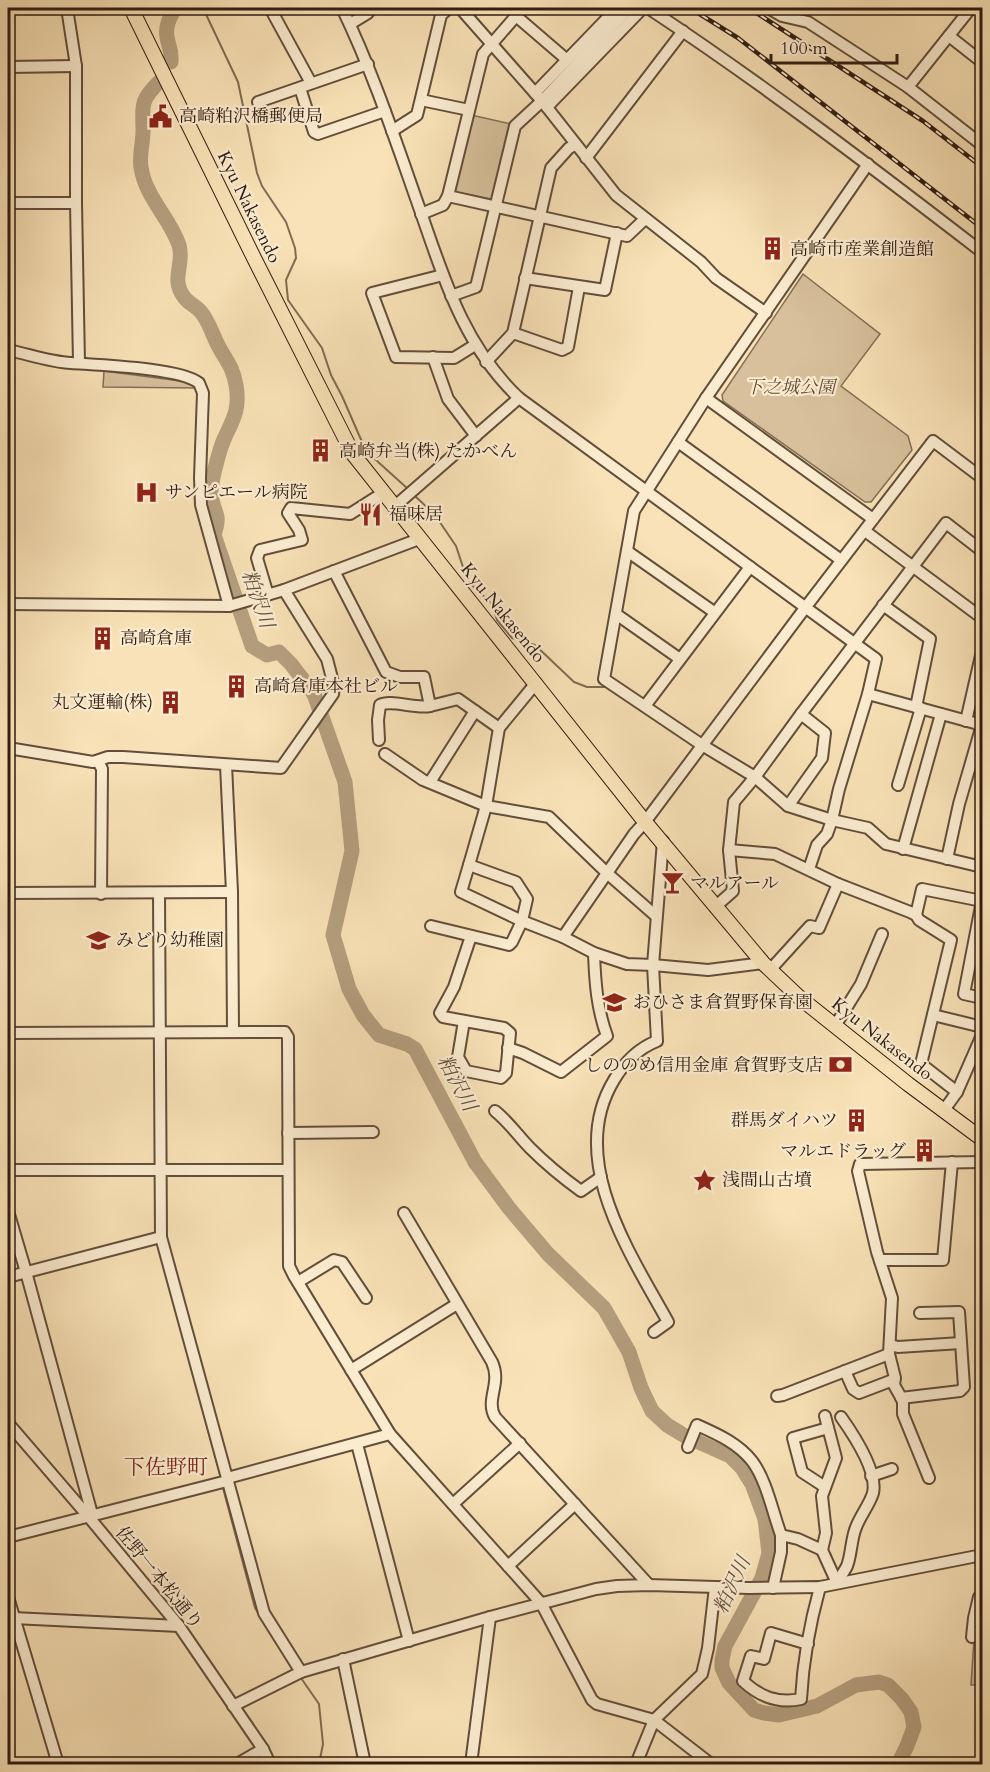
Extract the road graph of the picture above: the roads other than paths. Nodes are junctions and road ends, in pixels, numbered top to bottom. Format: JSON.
{"nodes":[{"id":1,"x":67,"y":8,"type":"edge"},
{"id":2,"x":131,"y":8,"type":"edge"},
{"id":3,"x":270,"y":8,"type":"edge"},
{"id":4,"x":342,"y":8,"type":"edge"},
{"id":5,"x":370,"y":8,"type":"edge"},
{"id":6,"x":448,"y":8,"type":"edge"},
{"id":7,"x":460,"y":8,"type":"edge"},
{"id":8,"x":616,"y":8,"type":"edge"},
{"id":9,"x":643,"y":8,"type":"edge"},
{"id":10,"x":648,"y":8,"type":"edge"},
{"id":11,"x":768,"y":8,"type":"edge"},
{"id":12,"x":971,"y":8,"type":"edge"},
{"id":13,"x":628,"y":9,"type":"dead end"},
{"id":14,"x":350,"y":24,"type":"junction"},
{"id":15,"x":683,"y":30,"type":"junction"},
{"id":16,"x":949,"y":36,"type":"junction"},
{"id":17,"x":492,"y":43,"type":"junction"},
{"id":18,"x":566,"y":59,"type":"junction"},
{"id":19,"x":982,"y":62,"type":"edge"},
{"id":20,"x":369,"y":64,"type":"junction"},
{"id":21,"x":76,"y":66,"type":"junction"},
{"id":22,"x":8,"y":67,"type":"edge"},
{"id":23,"x":312,"y":83,"type":"junction"},
{"id":24,"x":908,"y":87,"type":"junction"},
{"id":25,"x":300,"y":88,"type":"junction"},
{"id":26,"x":421,"y":100,"type":"junction"},
{"id":27,"x":541,"y":100,"type":"junction"},
{"id":28,"x":258,"y":102,"type":"dead end"},
{"id":29,"x":469,"y":110,"type":"junction"},
{"id":30,"x":385,"y":111,"type":"junction"},
{"id":31,"x":392,"y":130,"type":"junction"},
{"id":32,"x":575,"y":145,"type":"junction"},
{"id":33,"x":982,"y":145,"type":"edge"},
{"id":34,"x":586,"y":158,"type":"junction"},
{"id":35,"x":868,"y":164,"type":"junction"},
{"id":36,"x":448,"y":196,"type":"junction"},
{"id":37,"x":8,"y":203,"type":"edge"},
{"id":38,"x":75,"y":203,"type":"junction"},
{"id":39,"x":496,"y":206,"type":"junction"},
{"id":40,"x":422,"y":214,"type":"junction"},
{"id":41,"x":540,"y":216,"type":"junction"},
{"id":42,"x":645,"y":219,"type":"junction"},
{"id":43,"x":617,"y":233,"type":"junction"},
{"id":44,"x":982,"y":252,"type":"edge"},
{"id":45,"x":443,"y":275,"type":"junction"},
{"id":46,"x":525,"y":278,"type":"junction"},
{"id":47,"x":579,"y":287,"type":"junction"},
{"id":48,"x":451,"y":296,"type":"junction"},
{"id":49,"x":766,"y":313,"type":"junction"},
{"id":50,"x":513,"y":333,"type":"junction"},
{"id":51,"x":475,"y":345,"type":"junction"},
{"id":52,"x":8,"y":350,"type":"edge"},
{"id":53,"x":433,"y":357,"type":"junction"},
{"id":54,"x":486,"y":362,"type":"junction"},
{"id":55,"x":79,"y":363,"type":"junction"},
{"id":56,"x":519,"y":398,"type":"junction"},
{"id":57,"x":706,"y":398,"type":"junction"},
{"id":58,"x":476,"y":436,"type":"junction"},
{"id":59,"x":678,"y":442,"type":"junction"},
{"id":60,"x":982,"y":478,"type":"edge"},
{"id":61,"x":646,"y":492,"type":"junction"},
{"id":62,"x":383,"y":493,"type":"junction"},
{"id":63,"x":394,"y":507,"type":"junction"},
{"id":64,"x":873,"y":519,"type":"junction"},
{"id":65,"x":865,"y":531,"type":"junction"},
{"id":66,"x":419,"y":539,"type":"junction"},
{"id":67,"x":627,"y":551,"type":"junction"},
{"id":68,"x":982,"y":551,"type":"edge"},
{"id":69,"x":842,"y":560,"type":"junction"},
{"id":70,"x":913,"y":565,"type":"junction"},
{"id":71,"x":750,"y":567,"type":"junction"},
{"id":72,"x":334,"y":571,"type":"junction"},
{"id":73,"x":284,"y":590,"type":"junction"},
{"id":74,"x":268,"y":595,"type":"junction"},
{"id":75,"x":8,"y":604,"type":"edge"},
{"id":76,"x":231,"y":605,"type":"junction"},
{"id":77,"x":883,"y":605,"type":"junction"},
{"id":78,"x":805,"y":608,"type":"junction"},
{"id":79,"x":714,"y":612,"type":"junction"},
{"id":80,"x":615,"y":614,"type":"junction"},
{"id":81,"x":982,"y":618,"type":"edge"},
{"id":82,"x":855,"y":643,"type":"junction"},
{"id":83,"x":982,"y":651,"type":"edge"},
{"id":84,"x":680,"y":659,"type":"junction"},
{"id":85,"x":536,"y":683,"type":"junction"},
{"id":86,"x":868,"y":694,"type":"junction"},
{"id":87,"x":430,"y":706,"type":"junction"},
{"id":88,"x":645,"y":706,"type":"junction"},
{"id":89,"x":919,"y":708,"type":"junction"},
{"id":90,"x":475,"y":711,"type":"junction"},
{"id":91,"x":801,"y":714,"type":"junction"},
{"id":92,"x":942,"y":714,"type":"junction"},
{"id":93,"x":966,"y":721,"type":"junction"},
{"id":94,"x":982,"y":725,"type":"edge"},
{"id":95,"x":499,"y":728,"type":"junction"},
{"id":96,"x":379,"y":740,"type":"dead end"},
{"id":97,"x":702,"y":745,"type":"junction"},
{"id":98,"x":8,"y":748,"type":"edge"},
{"id":99,"x":385,"y":754,"type":"dead end"},
{"id":100,"x":98,"y":761,"type":"junction"},
{"id":101,"x":226,"y":765,"type":"junction"},
{"id":102,"x":755,"y":777,"type":"junction"},
{"id":103,"x":430,"y":782,"type":"junction"},
{"id":104,"x":898,"y":785,"type":"dead end"},
{"id":105,"x":486,"y":806,"type":"junction"},
{"id":106,"x":788,"y":806,"type":"junction"},
{"id":107,"x":832,"y":820,"type":"junction"},
{"id":108,"x":645,"y":822,"type":"junction"},
{"id":109,"x":663,"y":841,"type":"junction"},
{"id":110,"x":903,"y":849,"type":"junction"},
{"id":111,"x":729,"y":850,"type":"junction"},
{"id":112,"x":946,"y":859,"type":"junction"},
{"id":113,"x":469,"y":865,"type":"junction"},
{"id":114,"x":982,"y":867,"type":"edge"},
{"id":115,"x":809,"y":869,"type":"junction"},
{"id":116,"x":608,"y":874,"type":"junction"},
{"id":117,"x":838,"y":884,"type":"junction"},
{"id":118,"x":232,"y":892,"type":"junction"},
{"id":119,"x":8,"y":893,"type":"edge"},
{"id":120,"x":159,"y":893,"type":"junction"},
{"id":121,"x":100,"y":894,"type":"junction"},
{"id":122,"x":982,"y":901,"type":"edge"},
{"id":123,"x":715,"y":907,"type":"junction"},
{"id":124,"x":916,"y":915,"type":"junction"},
{"id":125,"x":656,"y":916,"type":"junction"},
{"id":126,"x":522,"y":921,"type":"junction"},
{"id":127,"x":431,"y":926,"type":"dead end"},
{"id":128,"x":882,"y":934,"type":"dead end"},
{"id":129,"x":471,"y":936,"type":"junction"},
{"id":130,"x":563,"y":937,"type":"junction"},
{"id":131,"x":594,"y":953,"type":"junction"},
{"id":132,"x":653,"y":965,"type":"junction"},
{"id":133,"x":767,"y":967,"type":"junction"},
{"id":134,"x":982,"y":998,"type":"edge"},
{"id":135,"x":933,"y":1016,"type":"junction"},
{"id":136,"x":464,"y":1021,"type":"junction"},
{"id":137,"x":835,"y":1026,"type":"junction"},
{"id":138,"x":982,"y":1027,"type":"edge"},
{"id":139,"x":232,"y":1031,"type":"junction"},
{"id":140,"x":160,"y":1032,"type":"junction"},
{"id":141,"x":8,"y":1033,"type":"edge"},
{"id":142,"x":982,"y":1035,"type":"edge"},
{"id":143,"x":508,"y":1048,"type":"junction"},
{"id":144,"x":957,"y":1092,"type":"junction"},
{"id":145,"x":944,"y":1110,"type":"junction"},
{"id":146,"x":495,"y":1111,"type":"dead end"},
{"id":147,"x":373,"y":1132,"type":"dead end"},
{"id":148,"x":288,"y":1133,"type":"junction"},
{"id":149,"x":982,"y":1139,"type":"edge"},
{"id":150,"x":952,"y":1162,"type":"junction"},
{"id":151,"x":982,"y":1162,"type":"edge"},
{"id":152,"x":161,"y":1169,"type":"junction"},
{"id":153,"x":8,"y":1170,"type":"edge"},
{"id":154,"x":288,"y":1170,"type":"junction"},
{"id":155,"x":600,"y":1177,"type":"junction"},
{"id":156,"x":8,"y":1211,"type":"edge"},
{"id":157,"x":404,"y":1213,"type":"dead end"},
{"id":158,"x":161,"y":1237,"type":"junction"},
{"id":159,"x":880,"y":1260,"type":"junction"},
{"id":160,"x":26,"y":1272,"type":"junction"},
{"id":161,"x":8,"y":1277,"type":"edge"},
{"id":162,"x":298,"y":1282,"type":"junction"},
{"id":163,"x":366,"y":1298,"type":"dead end"},
{"id":164,"x":457,"y":1304,"type":"junction"},
{"id":165,"x":920,"y":1313,"type":"dead end"},
{"id":166,"x":654,"y":1332,"type":"dead end"},
{"id":167,"x":961,"y":1343,"type":"junction"},
{"id":168,"x":889,"y":1349,"type":"junction"},
{"id":169,"x":351,"y":1370,"type":"junction"},
{"id":170,"x":845,"y":1371,"type":"junction"},
{"id":171,"x":894,"y":1380,"type":"junction"},
{"id":172,"x":777,"y":1396,"type":"dead end"},
{"id":173,"x":901,"y":1398,"type":"junction"},
{"id":174,"x":825,"y":1416,"type":"dead end"},
{"id":175,"x":841,"y":1417,"type":"dead end"},
{"id":176,"x":8,"y":1423,"type":"edge"},
{"id":177,"x":828,"y":1428,"type":"junction"},
{"id":178,"x":390,"y":1434,"type":"junction"},
{"id":179,"x":520,"y":1443,"type":"junction"},
{"id":180,"x":357,"y":1444,"type":"junction"},
{"id":181,"x":688,"y":1447,"type":"dead end"},
{"id":182,"x":892,"y":1469,"type":"dead end"},
{"id":183,"x":871,"y":1476,"type":"junction"},
{"id":184,"x":929,"y":1478,"type":"dead end"},
{"id":185,"x":226,"y":1480,"type":"junction"},
{"id":186,"x":825,"y":1486,"type":"junction"},
{"id":187,"x":453,"y":1504,"type":"junction"},
{"id":188,"x":575,"y":1504,"type":"junction"},
{"id":189,"x":90,"y":1515,"type":"junction"},
{"id":190,"x":781,"y":1535,"type":"junction"},
{"id":191,"x":8,"y":1537,"type":"edge"},
{"id":192,"x":822,"y":1550,"type":"junction"},
{"id":193,"x":982,"y":1555,"type":"edge"},
{"id":194,"x":508,"y":1566,"type":"junction"},
{"id":195,"x":837,"y":1582,"type":"junction"},
{"id":196,"x":649,"y":1585,"type":"junction"},
{"id":197,"x":716,"y":1587,"type":"junction"},
{"id":198,"x":820,"y":1587,"type":"junction"},
{"id":199,"x":769,"y":1588,"type":"junction"},
{"id":200,"x":982,"y":1595,"type":"edge"},
{"id":201,"x":8,"y":1598,"type":"edge"},
{"id":202,"x":542,"y":1603,"type":"junction"},
{"id":203,"x":11,"y":1616,"type":"edge"},
{"id":204,"x":490,"y":1617,"type":"junction"},
{"id":205,"x":179,"y":1626,"type":"junction"},
{"id":206,"x":972,"y":1637,"type":"dead end"},
{"id":207,"x":409,"y":1641,"type":"junction"},
{"id":208,"x":808,"y":1644,"type":"junction"},
{"id":209,"x":343,"y":1659,"type":"junction"},
{"id":210,"x":301,"y":1672,"type":"junction"},
{"id":211,"x":233,"y":1706,"type":"junction"},
{"id":212,"x":654,"y":1720,"type":"junction"},
{"id":213,"x":263,"y":1749,"type":"junction"},
{"id":214,"x":58,"y":1764,"type":"edge"},
{"id":215,"x":237,"y":1764,"type":"edge"},
{"id":216,"x":270,"y":1764,"type":"edge"},
{"id":217,"x":365,"y":1764,"type":"edge"},
{"id":218,"x":471,"y":1764,"type":"edge"},
{"id":219,"x":636,"y":1764,"type":"edge"},
{"id":220,"x":711,"y":1764,"type":"edge"}],
"edges":[{"from":1,"to":21,"type":"street"},
{"from":2,"to":62,"type":"main road","name":"Kyu Nakasendo"},
{"from":3,"to":23,"type":"street"},
{"from":4,"to":14,"type":"street"},
{"from":5,"to":14,"type":"street"},
{"from":6,"to":26,"type":"street"},
{"from":7,"to":17,"type":"street"},
{"from":8,"to":18,"type":"street"},
{"from":9,"to":27,"type":"street"},
{"from":10,"to":15,"type":"street"},
{"from":11,"to":24,"type":"street"},
{"from":12,"to":16,"type":"street"},
{"from":13,"to":27,"type":"street"},
{"from":14,"to":20,"type":"street"},
{"from":15,"to":34,"type":"street"},
{"from":15,"to":35,"type":"street"},
{"from":16,"to":19,"type":"street"},
{"from":16,"to":24,"type":"street"},
{"from":17,"to":18,"type":"street"},
{"from":17,"to":27,"type":"street"},
{"from":17,"to":29,"type":"street"},
{"from":18,"to":27,"type":"street"},
{"from":20,"to":23,"type":"street"},
{"from":20,"to":30,"type":"street"},
{"from":21,"to":22,"type":"street"},
{"from":21,"to":38,"type":"street"},
{"from":23,"to":25,"type":"street"},
{"from":24,"to":33,"type":"street"},
{"from":25,"to":28,"type":"street"},
{"from":25,"to":30,"type":"street"},
{"from":26,"to":29,"type":"street"},
{"from":26,"to":31,"type":"street"},
{"from":27,"to":32,"type":"street"},
{"from":27,"to":39,"type":"street"},
{"from":29,"to":36,"type":"street"},
{"from":30,"to":31,"type":"street"},
{"from":31,"to":40,"type":"street"},
{"from":32,"to":34,"type":"street"},
{"from":32,"to":41,"type":"street"},
{"from":34,"to":42,"type":"street"},
{"from":35,"to":44,"type":"street"},
{"from":35,"to":49,"type":"street"},
{"from":36,"to":39,"type":"street"},
{"from":36,"to":40,"type":"street"},
{"from":37,"to":38,"type":"street"},
{"from":38,"to":55,"type":"street"},
{"from":39,"to":41,"type":"street"},
{"from":39,"to":48,"type":"street"},
{"from":40,"to":45,"type":"street"},
{"from":41,"to":43,"type":"street"},
{"from":41,"to":46,"type":"street"},
{"from":42,"to":43,"type":"street"},
{"from":42,"to":49,"type":"street"},
{"from":43,"to":47,"type":"street"},
{"from":45,"to":48,"type":"street"},
{"from":45,"to":53,"type":"street"},
{"from":46,"to":47,"type":"street"},
{"from":46,"to":50,"type":"street"},
{"from":47,"to":50,"type":"street"},
{"from":48,"to":51,"type":"street"},
{"from":49,"to":57,"type":"street"},
{"from":50,"to":54,"type":"street"},
{"from":51,"to":53,"type":"street"},
{"from":51,"to":54,"type":"street"},
{"from":52,"to":55,"type":"street"},
{"from":53,"to":58,"type":"street"},
{"from":54,"to":56,"type":"street"},
{"from":55,"to":76,"type":"street"},
{"from":56,"to":58,"type":"street"},
{"from":56,"to":61,"type":"street"},
{"from":57,"to":59,"type":"street"},
{"from":57,"to":64,"type":"street"},
{"from":58,"to":63,"type":"street"},
{"from":59,"to":61,"type":"street"},
{"from":59,"to":69,"type":"street"},
{"from":60,"to":64,"type":"street"},
{"from":61,"to":67,"type":"street"},
{"from":61,"to":71,"type":"street"},
{"from":62,"to":63,"type":"main road","name":"Kyu Nakasendo"},
{"from":62,"to":74,"type":"street"},
{"from":63,"to":66,"type":"main road","name":"Kyu Nakasendo"},
{"from":64,"to":65,"type":"street"},
{"from":65,"to":69,"type":"street"},
{"from":65,"to":70,"type":"street"},
{"from":66,"to":72,"type":"street"},
{"from":66,"to":85,"type":"main road","name":"Kyu Nakasendo"},
{"from":67,"to":79,"type":"street"},
{"from":67,"to":80,"type":"street"},
{"from":68,"to":70,"type":"street"},
{"from":69,"to":78,"type":"street"},
{"from":70,"to":77,"type":"street"},
{"from":70,"to":81,"type":"street"},
{"from":71,"to":78,"type":"street"},
{"from":71,"to":79,"type":"street"},
{"from":72,"to":73,"type":"street"},
{"from":72,"to":87,"type":"street"},
{"from":73,"to":74,"type":"street"},
{"from":73,"to":101,"type":"street"},
{"from":74,"to":76,"type":"street"},
{"from":75,"to":76,"type":"street"},
{"from":77,"to":82,"type":"street"},
{"from":77,"to":89,"type":"street"},
{"from":78,"to":82,"type":"street"},
{"from":78,"to":97,"type":"street"},
{"from":79,"to":84,"type":"street"},
{"from":80,"to":84,"type":"street"},
{"from":80,"to":88,"type":"street"},
{"from":82,"to":86,"type":"street"},
{"from":82,"to":91,"type":"street"},
{"from":83,"to":93,"type":"street"},
{"from":84,"to":88,"type":"street"},
{"from":85,"to":95,"type":"street"},
{"from":85,"to":108,"type":"main road","name":"Kyu Nakasendo"},
{"from":86,"to":89,"type":"street"},
{"from":86,"to":107,"type":"street"},
{"from":87,"to":90,"type":"street"},
{"from":87,"to":96,"type":"street"},
{"from":88,"to":97,"type":"street"},
{"from":89,"to":92,"type":"street"},
{"from":89,"to":104,"type":"street"},
{"from":90,"to":95,"type":"street"},
{"from":90,"to":103,"type":"street"},
{"from":91,"to":102,"type":"street"},
{"from":91,"to":106,"type":"street"},
{"from":92,"to":93,"type":"street"},
{"from":92,"to":110,"type":"street"},
{"from":93,"to":94,"type":"street"},
{"from":94,"to":112,"type":"street"},
{"from":95,"to":105,"type":"street"},
{"from":97,"to":102,"type":"street"},
{"from":97,"to":108,"type":"street"},
{"from":98,"to":100,"type":"street"},
{"from":99,"to":103,"type":"street"},
{"from":100,"to":101,"type":"street"},
{"from":100,"to":121,"type":"street"},
{"from":101,"to":118,"type":"street"},
{"from":102,"to":106,"type":"street"},
{"from":102,"to":111,"type":"street"},
{"from":103,"to":105,"type":"street"},
{"from":105,"to":113,"type":"street"},
{"from":105,"to":116,"type":"street"},
{"from":106,"to":107,"type":"street"},
{"from":107,"to":110,"type":"street"},
{"from":107,"to":115,"type":"street"},
{"from":108,"to":109,"type":"main road","name":"Kyu Nakasendo"},
{"from":108,"to":116,"type":"street"},
{"from":109,"to":123,"type":"main road","name":"Kyu Nakasendo"},
{"from":109,"to":125,"type":"street"},
{"from":110,"to":112,"type":"street"},
{"from":111,"to":115,"type":"street"},
{"from":111,"to":123,"type":"street"},
{"from":112,"to":114,"type":"street"},
{"from":113,"to":126,"type":"street"},
{"from":113,"to":126,"type":"street"},
{"from":115,"to":117,"type":"street"},
{"from":116,"to":125,"type":"street"},
{"from":116,"to":130,"type":"street"},
{"from":117,"to":124,"type":"street"},
{"from":117,"to":133,"type":"street"},
{"from":118,"to":120,"type":"street"},
{"from":118,"to":139,"type":"street"},
{"from":119,"to":121,"type":"street"},
{"from":120,"to":121,"type":"street"},
{"from":120,"to":140,"type":"street"},
{"from":122,"to":124,"type":"street"},
{"from":122,"to":134,"type":"street"},
{"from":123,"to":133,"type":"main road","name":"Kyu Nakasendo"},
{"from":124,"to":135,"type":"street"},
{"from":125,"to":132,"type":"street"},
{"from":126,"to":129,"type":"street"},
{"from":126,"to":130,"type":"street"},
{"from":127,"to":129,"type":"street"},
{"from":128,"to":137,"type":"street"},
{"from":129,"to":136,"type":"street"},
{"from":130,"to":131,"type":"street"},
{"from":131,"to":132,"type":"street"},
{"from":131,"to":143,"type":"street"},
{"from":132,"to":133,"type":"street"},
{"from":132,"to":155,"type":"street"},
{"from":133,"to":137,"type":"main road","name":"Kyu Nakasendo"},
{"from":135,"to":138,"type":"street"},
{"from":135,"to":144,"type":"street"},
{"from":136,"to":143,"type":"street"},
{"from":136,"to":143,"type":"street"},
{"from":137,"to":145,"type":"main road","name":"Kyu Nakasendo"},
{"from":139,"to":140,"type":"street"},
{"from":139,"to":148,"type":"street"},
{"from":140,"to":141,"type":"street"},
{"from":140,"to":152,"type":"street"},
{"from":142,"to":144,"type":"street"},
{"from":144,"to":145,"type":"street"},
{"from":145,"to":149,"type":"main road","name":"Kyu Nakasendo"},
{"from":146,"to":155,"type":"street"},
{"from":147,"to":148,"type":"street"},
{"from":148,"to":154,"type":"street"},
{"from":150,"to":151,"type":"street"},
{"from":150,"to":159,"type":"street"},
{"from":150,"to":159,"type":"street"},
{"from":152,"to":153,"type":"street"},
{"from":152,"to":154,"type":"street"},
{"from":152,"to":158,"type":"street"},
{"from":154,"to":162,"type":"street"},
{"from":155,"to":166,"type":"street"},
{"from":156,"to":160,"type":"street"},
{"from":157,"to":164,"type":"street"},
{"from":158,"to":160,"type":"street"},
{"from":158,"to":185,"type":"street"},
{"from":159,"to":168,"type":"street"},
{"from":160,"to":161,"type":"street"},
{"from":160,"to":189,"type":"street"},
{"from":162,"to":163,"type":"street"},
{"from":162,"to":169,"type":"street"},
{"from":164,"to":169,"type":"street"},
{"from":164,"to":179,"type":"street"},
{"from":165,"to":167,"type":"street"},
{"from":167,"to":168,"type":"street"},
{"from":167,"to":173,"type":"street"},
{"from":168,"to":170,"type":"street"},
{"from":168,"to":171,"type":"street"},
{"from":169,"to":178,"type":"street"},
{"from":170,"to":171,"type":"street"},
{"from":170,"to":172,"type":"street"},
{"from":171,"to":173,"type":"street"},
{"from":173,"to":184,"type":"street"},
{"from":174,"to":177,"type":"street"},
{"from":175,"to":183,"type":"street"},
{"from":176,"to":189,"type":"street","name":"佐野一本松通り"},
{"from":177,"to":186,"type":"street"},
{"from":177,"to":186,"type":"street"},
{"from":178,"to":180,"type":"street"},
{"from":178,"to":187,"type":"street"},
{"from":179,"to":187,"type":"street"},
{"from":179,"to":188,"type":"street"},
{"from":180,"to":185,"type":"street"},
{"from":180,"to":207,"type":"street"},
{"from":181,"to":190,"type":"street"},
{"from":182,"to":183,"type":"street"},
{"from":183,"to":195,"type":"street"},
{"from":185,"to":189,"type":"street"},
{"from":185,"to":210,"type":"street"},
{"from":186,"to":192,"type":"street"},
{"from":187,"to":194,"type":"street"},
{"from":188,"to":194,"type":"street"},
{"from":188,"to":196,"type":"street"},
{"from":189,"to":191,"type":"street"},
{"from":189,"to":205,"type":"street","name":"佐野一本松通り"},
{"from":190,"to":192,"type":"street"},
{"from":190,"to":199,"type":"street"},
{"from":192,"to":195,"type":"street"},
{"from":193,"to":195,"type":"street"},
{"from":194,"to":202,"type":"street"},
{"from":195,"to":198,"type":"street"},
{"from":196,"to":197,"type":"street"},
{"from":196,"to":202,"type":"street"},
{"from":197,"to":199,"type":"street"},
{"from":197,"to":212,"type":"street"},
{"from":198,"to":199,"type":"street"},
{"from":198,"to":208,"type":"street"},
{"from":200,"to":206,"type":"street"},
{"from":201,"to":203,"type":"street"},
{"from":202,"to":204,"type":"street"},
{"from":202,"to":212,"type":"street"},
{"from":203,"to":205,"type":"street"},
{"from":203,"to":214,"type":"street"},
{"from":204,"to":207,"type":"street"},
{"from":204,"to":218,"type":"street"},
{"from":205,"to":211,"type":"street","name":"佐野一本松通り"},
{"from":207,"to":209,"type":"street"},
{"from":208,"to":208,"type":"street"},
{"from":209,"to":210,"type":"street"},
{"from":209,"to":217,"type":"street"},
{"from":210,"to":211,"type":"street"},
{"from":211,"to":213,"type":"street","name":"佐野一本松通り"},
{"from":212,"to":219,"type":"street"},
{"from":212,"to":220,"type":"street"},
{"from":213,"to":215,"type":"street"},
{"from":213,"to":216,"type":"street","name":"佐野一本松通り"}]}
